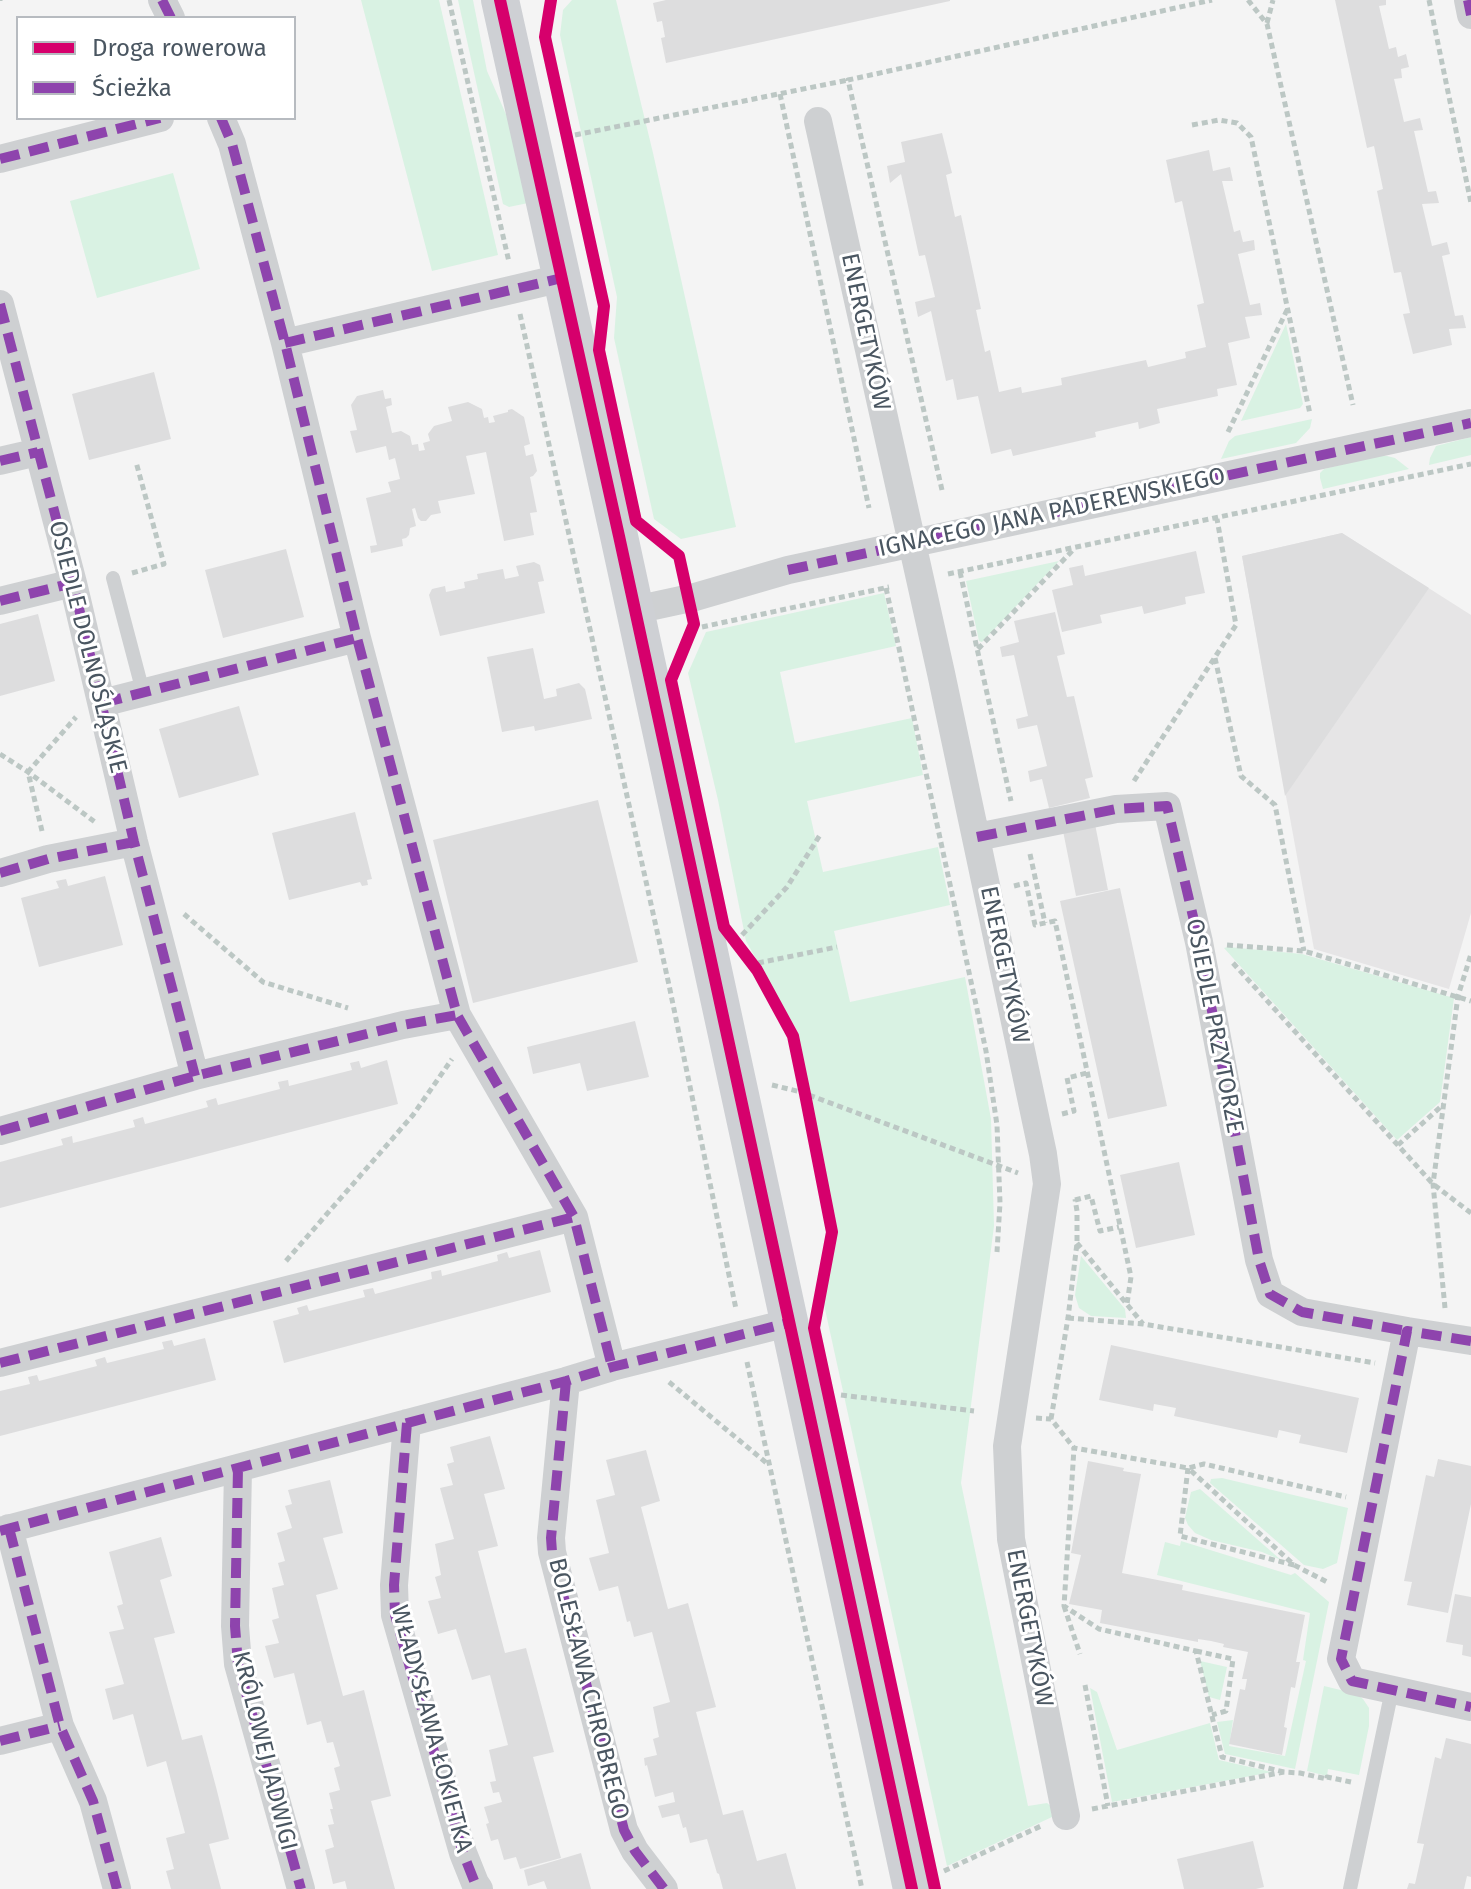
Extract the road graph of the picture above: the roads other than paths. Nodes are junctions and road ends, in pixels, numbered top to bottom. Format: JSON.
{"nodes":[{"id":1,"x":500,"y":0,"type":"edge"},
{"id":2,"x":1468,"y":0,"type":"edge"},
{"id":3,"x":1471,"y":15,"type":"edge"},
{"id":4,"x":152,"y":120,"type":"edge"},
{"id":5,"x":222,"y":120,"type":"edge"},
{"id":6,"x":818,"y":121,"type":"dead end"},
{"id":7,"x":0,"y":159,"type":"edge"},
{"id":8,"x":562,"y":278,"type":"junction"},
{"id":9,"x":0,"y":304,"type":"edge"},
{"id":10,"x":285,"y":343,"type":"junction"},
{"id":11,"x":1471,"y":423,"type":"edge"},
{"id":12,"x":38,"y":452,"type":"junction"},
{"id":13,"x":0,"y":461,"type":"edge"},
{"id":14,"x":912,"y":543,"type":"junction"},
{"id":15,"x":113,"y":578,"type":"road end"},
{"id":16,"x":73,"y":583,"type":"junction"},
{"id":17,"x":0,"y":601,"type":"edge"},
{"id":18,"x":635,"y":610,"type":"junction"},
{"id":19,"x":357,"y":638,"type":"junction"},
{"id":20,"x":143,"y":692,"type":"junction"},
{"id":21,"x":102,"y":703,"type":"junction"},
{"id":22,"x":977,"y":837,"type":"junction"},
{"id":23,"x":129,"y":843,"type":"junction"},
{"id":24,"x":0,"y":873,"type":"edge"},
{"id":25,"x":457,"y":1015,"type":"junction"},
{"id":26,"x":195,"y":1076,"type":"junction"},
{"id":27,"x":0,"y":1131,"type":"edge"},
{"id":28,"x":574,"y":1217,"type":"junction"},
{"id":29,"x":788,"y":1323,"type":"junction"},
{"id":30,"x":1407,"y":1331,"type":"junction"},
{"id":31,"x":1459,"y":1339,"type":"edge"},
{"id":32,"x":0,"y":1363,"type":"edge"},
{"id":33,"x":612,"y":1367,"type":"junction"},
{"id":34,"x":566,"y":1381,"type":"junction"},
{"id":35,"x":407,"y":1423,"type":"junction"},
{"id":36,"x":238,"y":1468,"type":"junction"},
{"id":37,"x":4,"y":1530,"type":"edge"},
{"id":38,"x":1392,"y":1690,"type":"junction"},
{"id":39,"x":1471,"y":1707,"type":"edge"},
{"id":40,"x":60,"y":1726,"type":"junction"},
{"id":41,"x":0,"y":1741,"type":"edge"},
{"id":42,"x":1066,"y":1816,"type":"road end"},
{"id":43,"x":928,"y":1880,"type":"edge"},
{"id":44,"x":117,"y":1889,"type":"edge"},
{"id":45,"x":301,"y":1889,"type":"edge"},
{"id":46,"x":479,"y":1889,"type":"edge"},
{"id":47,"x":664,"y":1889,"type":"edge"},
{"id":48,"x":1350,"y":1889,"type":"edge"}],
"edges":[{"from":1,"to":8,"type":"street"},
{"from":2,"to":3,"type":"street"},
{"from":4,"to":7,"type":"street"},
{"from":5,"to":10,"type":"street"},
{"from":6,"to":14,"type":"street","name":"ENERGETYKÓW"},
{"from":8,"to":10,"type":"street"},
{"from":8,"to":18,"type":"street"},
{"from":9,"to":12,"type":"street","name":"OSIEDLE DOLNOŚLĄSKIE"},
{"from":10,"to":19,"type":"street"},
{"from":11,"to":14,"type":"street","name":"IGNACEGO JANA PADEREWSKIEGO"},
{"from":12,"to":13,"type":"street"},
{"from":12,"to":16,"type":"street","name":"OSIEDLE DOLNOŚLĄSKIE"},
{"from":14,"to":18,"type":"street","name":"IGNACEGO JANA PADEREWSKIEGO"},
{"from":14,"to":22,"type":"street","name":"ENERGETYKÓW"},
{"from":15,"to":20,"type":"lane"},
{"from":16,"to":17,"type":"street"},
{"from":16,"to":21,"type":"street","name":"OSIEDLE DOLNOŚLĄSKIE"},
{"from":18,"to":29,"type":"street"},
{"from":19,"to":20,"type":"street"},
{"from":19,"to":25,"type":"street"},
{"from":20,"to":21,"type":"street"},
{"from":21,"to":23,"type":"street","name":"OSIEDLE DOLNOŚLĄSKIE"},
{"from":22,"to":30,"type":"street","name":"OSIEDLE PRZYTORZE"},
{"from":22,"to":42,"type":"street","name":"ENERGETYKÓW"},
{"from":23,"to":24,"type":"street"},
{"from":23,"to":26,"type":"street","name":"OSIEDLE DOLNOŚLĄSKIE"},
{"from":25,"to":26,"type":"street"},
{"from":25,"to":28,"type":"street"},
{"from":26,"to":27,"type":"street"},
{"from":28,"to":32,"type":"street"},
{"from":28,"to":33,"type":"street"},
{"from":29,"to":33,"type":"street"},
{"from":29,"to":43,"type":"street"},
{"from":30,"to":31,"type":"street","name":"OSIEDLE PRZYTORZE"},
{"from":30,"to":38,"type":"street"},
{"from":33,"to":34,"type":"street"},
{"from":34,"to":35,"type":"street"},
{"from":34,"to":47,"type":"street","name":"BOLESŁAWA CHROBREGO"},
{"from":35,"to":36,"type":"street"},
{"from":35,"to":46,"type":"street","name":"WŁADYSŁAWA ŁOKIETKA"},
{"from":36,"to":37,"type":"street"},
{"from":36,"to":45,"type":"street","name":"KRÓLOWEJ JADWIGI"},
{"from":37,"to":40,"type":"street"},
{"from":38,"to":39,"type":"street"},
{"from":38,"to":48,"type":"lane"},
{"from":40,"to":41,"type":"street"},
{"from":40,"to":44,"type":"street"}]}
